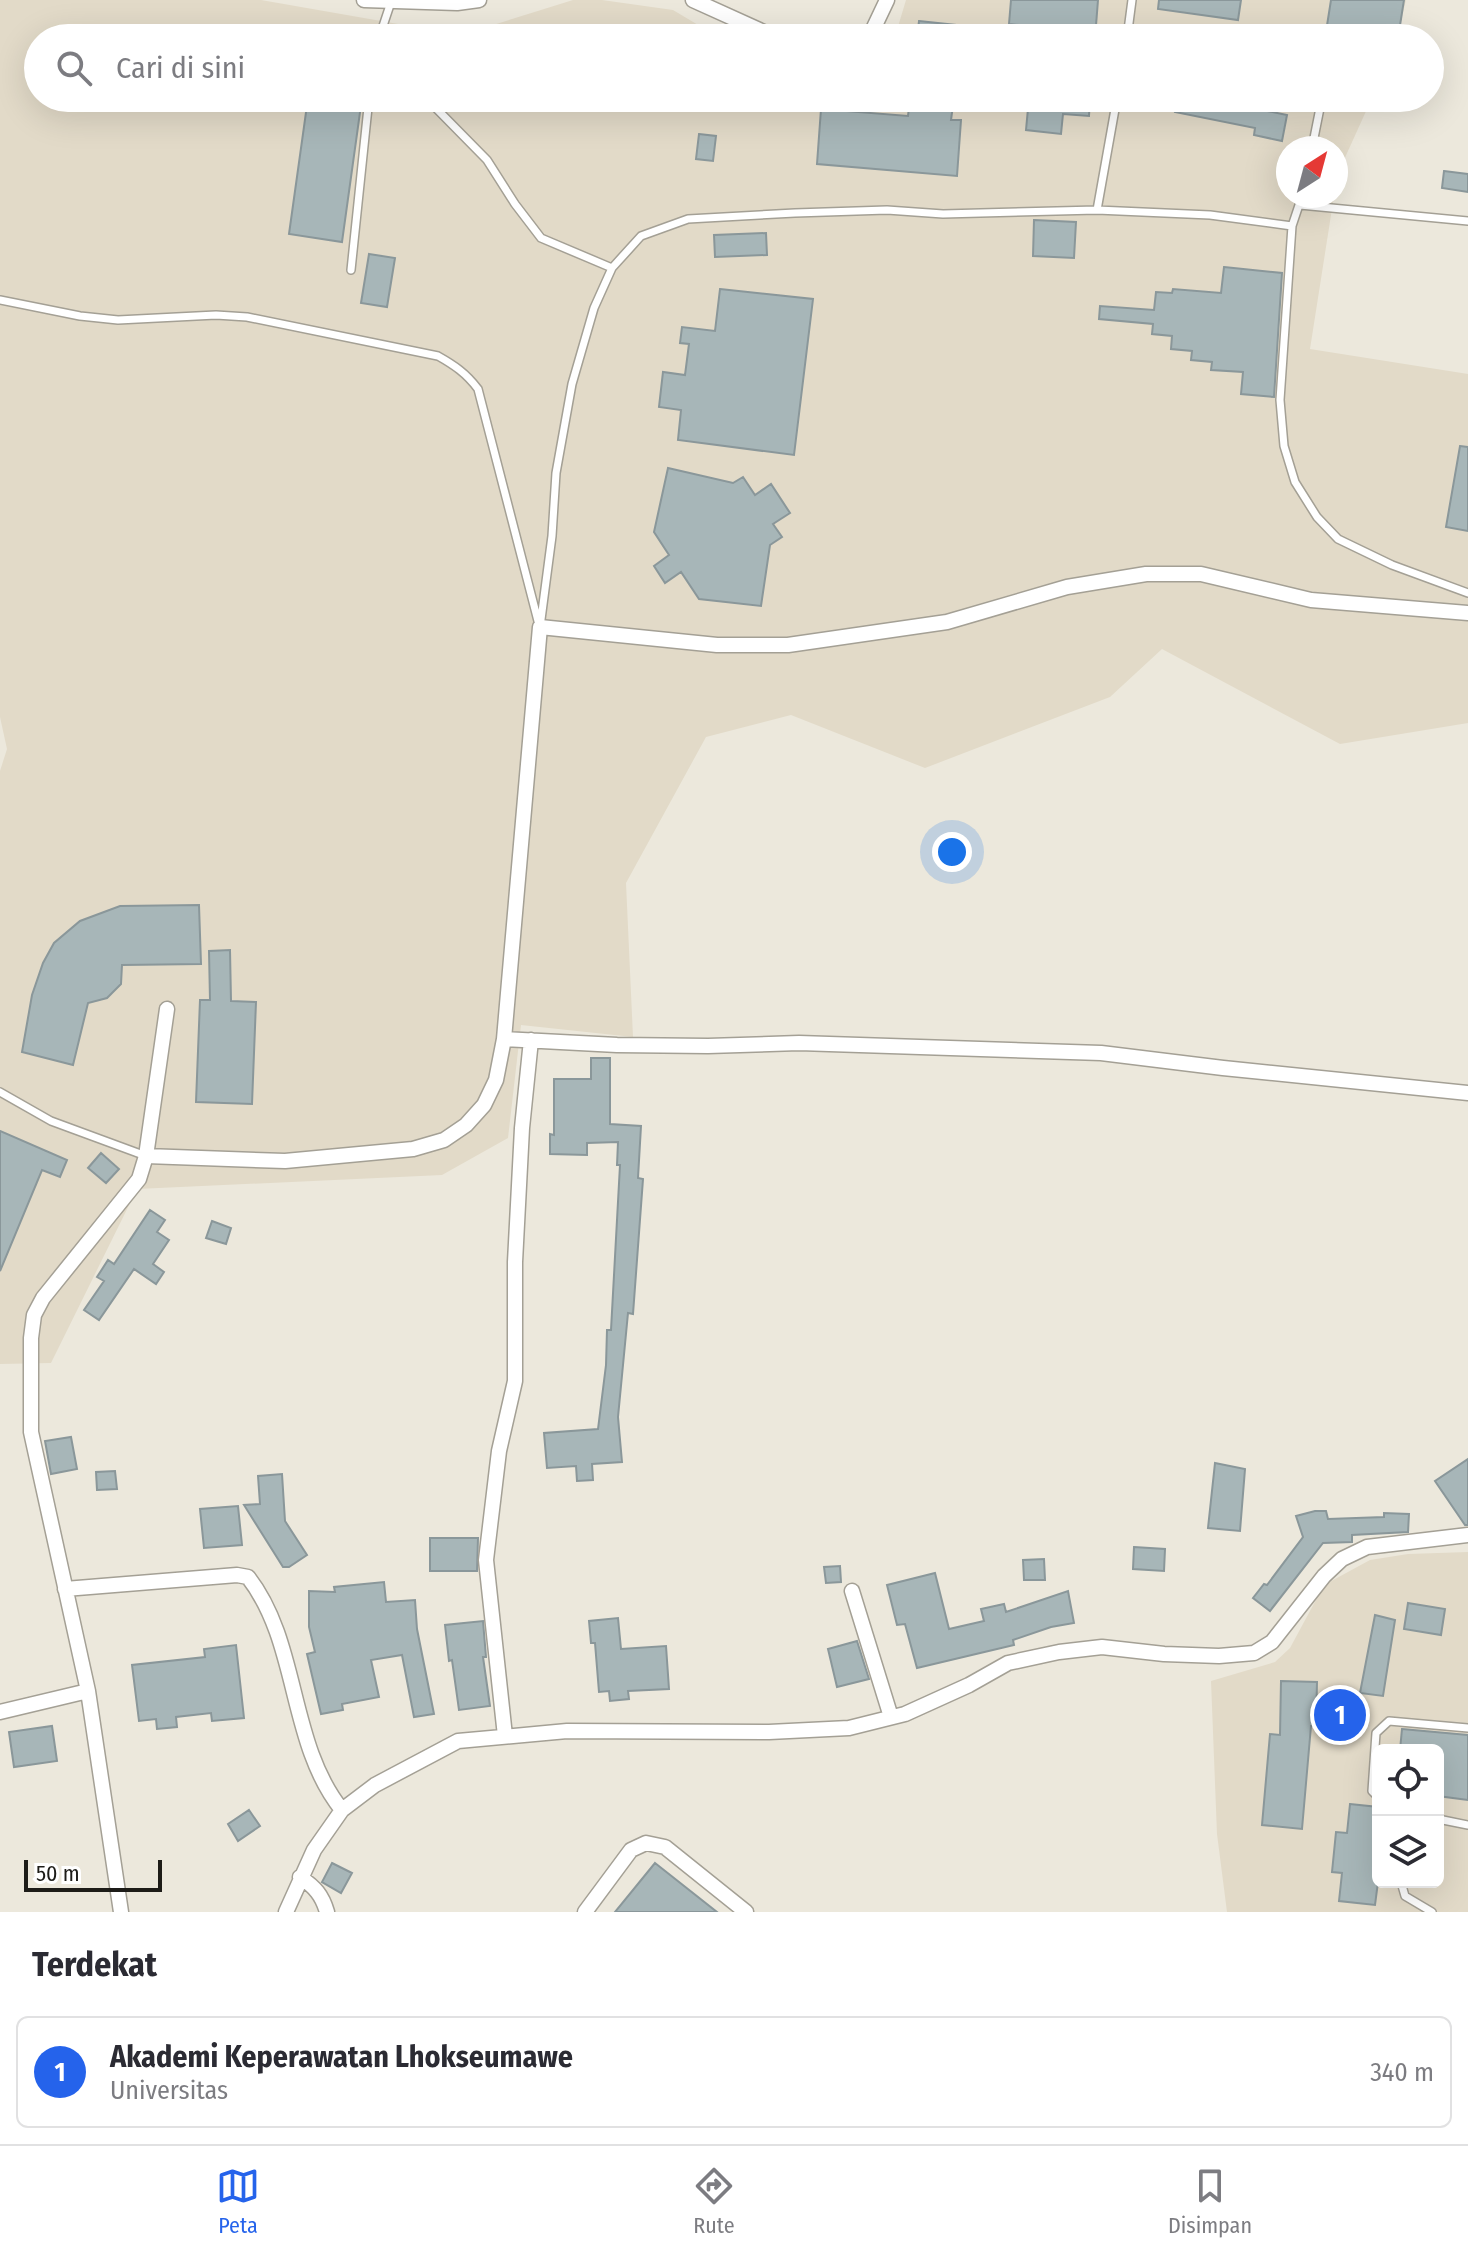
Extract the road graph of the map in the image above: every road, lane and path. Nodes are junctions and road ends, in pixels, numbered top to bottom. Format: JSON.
{"nodes":[{"id":1,"x":364,"y":0,"type":"edge"},
{"id":2,"x":479,"y":0,"type":"edge"},
{"id":3,"x":693,"y":0,"type":"edge"},
{"id":4,"x":887,"y":0,"type":"edge"},
{"id":5,"x":1132,"y":0,"type":"edge"},
{"id":6,"x":392,"y":1,"type":"edge"},
{"id":7,"x":384,"y":24,"type":"edge"},
{"id":8,"x":746,"y":24,"type":"edge"},
{"id":9,"x":876,"y":24,"type":"edge"},
{"id":10,"x":1129,"y":24,"type":"edge"},
{"id":11,"x":368,"y":112,"type":"edge"},
{"id":12,"x":440,"y":112,"type":"edge"},
{"id":13,"x":1114,"y":112,"type":"edge"},
{"id":14,"x":1319,"y":112,"type":"edge"},
{"id":15,"x":1314,"y":136,"type":"edge"},
{"id":16,"x":1299,"y":208,"type":"edge"},
{"id":17,"x":1332,"y":208,"type":"edge"},
{"id":18,"x":1097,"y":210,"type":"junction"},
{"id":19,"x":1468,"y":221,"type":"edge"},
{"id":20,"x":1292,"y":226,"type":"junction"},
{"id":21,"x":612,"y":268,"type":"junction"},
{"id":22,"x":351,"y":270,"type":"dead end"},
{"id":23,"x":0,"y":300,"type":"edge"},
{"id":24,"x":1468,"y":593,"type":"edge"},
{"id":25,"x":1468,"y":613,"type":"edge"},
{"id":26,"x":540,"y":627,"type":"junction"},
{"id":27,"x":167,"y":1009,"type":"dead end"},
{"id":28,"x":504,"y":1039,"type":"junction"},
{"id":29,"x":531,"y":1040,"type":"junction"},
{"id":30,"x":0,"y":1092,"type":"edge"},
{"id":31,"x":1468,"y":1093,"type":"edge"},
{"id":32,"x":146,"y":1156,"type":"junction"},
{"id":33,"x":1468,"y":1535,"type":"edge"},
{"id":34,"x":65,"y":1589,"type":"junction"},
{"id":35,"x":852,"y":1591,"type":"dead end"},
{"id":36,"x":88,"y":1691,"type":"junction"},
{"id":37,"x":0,"y":1712,"type":"edge"},
{"id":38,"x":891,"y":1717,"type":"junction"},
{"id":39,"x":1468,"y":1728,"type":"edge"},
{"id":40,"x":505,"y":1736,"type":"junction"},
{"id":41,"x":1375,"y":1744,"type":"edge"},
{"id":42,"x":342,"y":1810,"type":"junction"},
{"id":43,"x":1444,"y":1820,"type":"edge"},
{"id":44,"x":1468,"y":1825,"type":"edge"},
{"id":45,"x":300,"y":1877,"type":"junction"},
{"id":46,"x":1403,"y":1888,"type":"edge"},
{"id":47,"x":121,"y":1912,"type":"edge"},
{"id":48,"x":286,"y":1912,"type":"edge"},
{"id":49,"x":327,"y":1912,"type":"edge"},
{"id":50,"x":585,"y":1912,"type":"edge"},
{"id":51,"x":746,"y":1912,"type":"edge"},
{"id":52,"x":1432,"y":1912,"type":"edge"}],
"edges":[{"from":1,"to":6,"type":"street"},
{"from":2,"to":6,"type":"street"},
{"from":3,"to":8,"type":"street"},
{"from":4,"to":9,"type":"street"},
{"from":5,"to":10,"type":"lane"},
{"from":6,"to":7,"type":"lane"},
{"from":11,"to":22,"type":"lane"},
{"from":12,"to":21,"type":"lane"},
{"from":13,"to":18,"type":"lane"},
{"from":14,"to":15,"type":"lane"},
{"from":16,"to":20,"type":"lane"},
{"from":17,"to":19,"type":"lane"},
{"from":18,"to":20,"type":"lane"},
{"from":18,"to":21,"type":"lane"},
{"from":20,"to":24,"type":"lane"},
{"from":21,"to":26,"type":"lane"},
{"from":23,"to":26,"type":"lane"},
{"from":25,"to":26,"type":"street"},
{"from":26,"to":28,"type":"street"},
{"from":27,"to":32,"type":"street"},
{"from":28,"to":29,"type":"street"},
{"from":28,"to":32,"type":"street"},
{"from":29,"to":31,"type":"street"},
{"from":29,"to":40,"type":"street"},
{"from":30,"to":32,"type":"lane"},
{"from":32,"to":34,"type":"street"},
{"from":33,"to":38,"type":"street"},
{"from":34,"to":36,"type":"street"},
{"from":34,"to":42,"type":"street"},
{"from":35,"to":38,"type":"street"},
{"from":36,"to":37,"type":"street"},
{"from":36,"to":47,"type":"street"},
{"from":38,"to":40,"type":"street"},
{"from":39,"to":41,"type":"lane"},
{"from":40,"to":42,"type":"street"},
{"from":42,"to":45,"type":"street"},
{"from":43,"to":44,"type":"lane"},
{"from":45,"to":48,"type":"street"},
{"from":45,"to":49,"type":"street"},
{"from":46,"to":52,"type":"lane"},
{"from":50,"to":51,"type":"street"}]}
